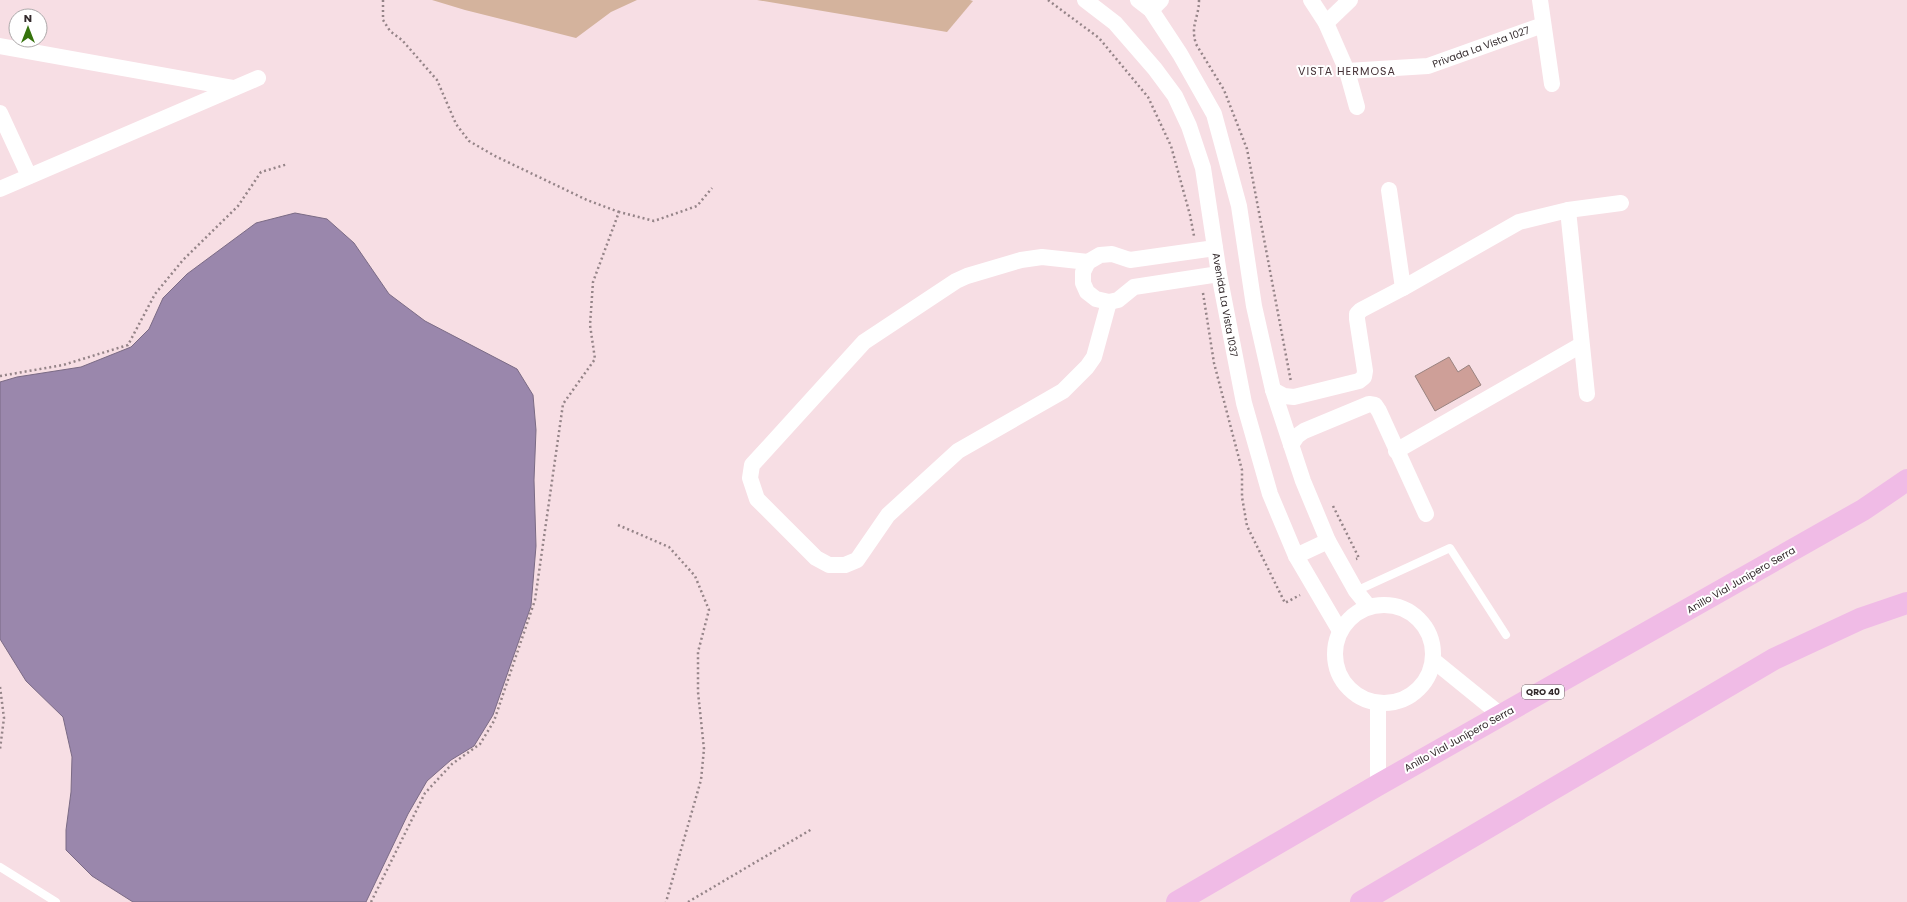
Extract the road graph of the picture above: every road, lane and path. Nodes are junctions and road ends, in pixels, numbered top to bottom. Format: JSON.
{"nodes":[{"id":1,"x":383,"y":0,"type":"edge"},
{"id":2,"x":1048,"y":0,"type":"edge"},
{"id":3,"x":1085,"y":0,"type":"edge"},
{"id":4,"x":1138,"y":0,"type":"edge"},
{"id":5,"x":1199,"y":0,"type":"edge"},
{"id":6,"x":1311,"y":0,"type":"edge"},
{"id":7,"x":1350,"y":0,"type":"edge"},
{"id":8,"x":1540,"y":0,"type":"edge"},
{"id":9,"x":1156,"y":5,"type":"edge"},
{"id":10,"x":1326,"y":23,"type":"junction"},
{"id":11,"x":1544,"y":25,"type":"junction"},
{"id":12,"x":0,"y":46,"type":"edge"},
{"id":13,"x":1347,"y":71,"type":"junction"},
{"id":14,"x":258,"y":78,"type":"dead end"},
{"id":15,"x":1552,"y":84,"type":"dead end"},
{"id":16,"x":234,"y":88,"type":"junction"},
{"id":17,"x":1358,"y":107,"type":"dead end"},
{"id":18,"x":0,"y":113,"type":"edge"},
{"id":19,"x":288,"y":164,"type":"dead end"},
{"id":20,"x":29,"y":176,"type":"junction"},
{"id":21,"x":712,"y":188,"type":"dead end"},
{"id":22,"x":0,"y":189,"type":"edge"},
{"id":23,"x":1389,"y":190,"type":"dead end"},
{"id":24,"x":1621,"y":203,"type":"dead end"},
{"id":25,"x":1568,"y":210,"type":"junction"},
{"id":26,"x":619,"y":212,"type":"junction"},
{"id":27,"x":1215,"y":248,"type":"junction"},
{"id":28,"x":1196,"y":251,"type":"junction"},
{"id":29,"x":1088,"y":262,"type":"junction"},
{"id":30,"x":1219,"y":274,"type":"junction"},
{"id":31,"x":1200,"y":277,"type":"junction"},
{"id":32,"x":1403,"y":288,"type":"junction"},
{"id":33,"x":1109,"y":302,"type":"junction"},
{"id":34,"x":1581,"y":345,"type":"junction"},
{"id":35,"x":0,"y":376,"type":"edge"},
{"id":36,"x":1273,"y":390,"type":"junction"},
{"id":37,"x":1587,"y":394,"type":"dead end"},
{"id":38,"x":1294,"y":397,"type":"junction"},
{"id":39,"x":1291,"y":445,"type":"junction"},
{"id":40,"x":1396,"y":451,"type":"junction"},
{"id":41,"x":1907,"y":480,"type":"edge"},
{"id":42,"x":1907,"y":489,"type":"edge"},
{"id":43,"x":1331,"y":502,"type":"dead end"},
{"id":44,"x":1863,"y":510,"type":"junction"},
{"id":45,"x":1426,"y":514,"type":"dead end"},
{"id":46,"x":618,"y":525,"type":"dead end"},
{"id":47,"x":1328,"y":540,"type":"junction"},
{"id":48,"x":1296,"y":556,"type":"junction"},
{"id":49,"x":1342,"y":566,"type":"junction"},
{"id":50,"x":1314,"y":588,"type":"junction"},
{"id":51,"x":1356,"y":591,"type":"junction"},
{"id":52,"x":1907,"y":599,"type":"edge"},
{"id":53,"x":1907,"y":603,"type":"edge"},
{"id":54,"x":1369,"y":607,"type":"junction"},
{"id":55,"x":1860,"y":619,"type":"junction"},
{"id":56,"x":1340,"y":631,"type":"junction"},
{"id":57,"x":1506,"y":635,"type":"dead end"},
{"id":58,"x":1433,"y":660,"type":"junction"},
{"id":59,"x":0,"y":687,"type":"edge"},
{"id":60,"x":1378,"y":703,"type":"junction"},
{"id":61,"x":1502,"y":716,"type":"junction"},
{"id":62,"x":0,"y":749,"type":"edge"},
{"id":63,"x":1378,"y":785,"type":"junction"},
{"id":64,"x":812,"y":829,"type":"dead end"},
{"id":65,"x":0,"y":866,"type":"edge"},
{"id":66,"x":56,"y":902,"type":"edge"},
{"id":67,"x":371,"y":902,"type":"edge"},
{"id":68,"x":666,"y":902,"type":"edge"},
{"id":69,"x":688,"y":902,"type":"edge"},
{"id":70,"x":1177,"y":902,"type":"edge"},
{"id":71,"x":1361,"y":902,"type":"edge"}],
"edges":[{"from":1,"to":26,"type":"path"},
{"from":2,"to":28,"type":"path"},
{"from":3,"to":27,"type":"street","name":"Avenida La Vista 1037"},
{"from":4,"to":9,"type":"street"},
{"from":5,"to":38,"type":"path"},
{"from":6,"to":10,"type":"street"},
{"from":7,"to":10,"type":"street"},
{"from":8,"to":11,"type":"street","name":"Privada La Vista 1027"},
{"from":9,"to":36,"type":"street"},
{"from":10,"to":13,"type":"street"},
{"from":11,"to":13,"type":"street","name":"Privada La Vista 1027"},
{"from":11,"to":15,"type":"street","name":"Privada La Vista 1027"},
{"from":12,"to":16,"type":"street"},
{"from":13,"to":17,"type":"street"},
{"from":14,"to":16,"type":"street"},
{"from":16,"to":20,"type":"street"},
{"from":18,"to":20,"type":"street"},
{"from":19,"to":35,"type":"path"},
{"from":20,"to":22,"type":"street"},
{"from":21,"to":26,"type":"path"},
{"from":23,"to":32,"type":"street"},
{"from":24,"to":25,"type":"street"},
{"from":25,"to":32,"type":"street"},
{"from":25,"to":34,"type":"street"},
{"from":26,"to":67,"type":"path"},
{"from":27,"to":28,"type":"street"},
{"from":27,"to":30,"type":"street","name":"Avenida La Vista 1037"},
{"from":28,"to":29,"type":"street"},
{"from":29,"to":33,"type":"street"},
{"from":29,"to":33,"type":"street"},
{"from":30,"to":31,"type":"street"},
{"from":30,"to":48,"type":"street","name":"Avenida La Vista 1037"},
{"from":31,"to":33,"type":"street"},
{"from":31,"to":50,"type":"path"},
{"from":32,"to":38,"type":"street"},
{"from":34,"to":37,"type":"street"},
{"from":34,"to":40,"type":"street"},
{"from":36,"to":38,"type":"street"},
{"from":36,"to":39,"type":"street"},
{"from":39,"to":40,"type":"street"},
{"from":39,"to":47,"type":"street"},
{"from":40,"to":45,"type":"street"},
{"from":41,"to":44,"type":"highway","name":"Anillo Vial Junípero Serra","number":"QRO 40"},
{"from":42,"to":44,"type":"highway"},
{"from":43,"to":49,"type":"path"},
{"from":44,"to":61,"type":"highway","name":"Anillo Vial Junípero Serra","number":"QRO 40"},
{"from":46,"to":68,"type":"path"},
{"from":47,"to":48,"type":"street"},
{"from":47,"to":49,"type":"street"},
{"from":48,"to":50,"type":"street","name":"Avenida La Vista 1037"},
{"from":49,"to":51,"type":"street"},
{"from":50,"to":56,"type":"street","name":"Avenida La Vista 1037"},
{"from":51,"to":54,"type":"street"},
{"from":51,"to":57,"type":"lane"},
{"from":52,"to":55,"type":"highway"},
{"from":53,"to":55,"type":"highway"},
{"from":54,"to":56,"type":"street"},
{"from":54,"to":58,"type":"street"},
{"from":55,"to":71,"type":"highway"},
{"from":56,"to":60,"type":"street"},
{"from":58,"to":60,"type":"street"},
{"from":58,"to":61,"type":"street"},
{"from":59,"to":62,"type":"path"},
{"from":60,"to":63,"type":"street"},
{"from":61,"to":63,"type":"highway","name":"Anillo Vial Junípero Serra","number":"QRO 40"},
{"from":63,"to":70,"type":"highway","name":"Anillo Vial Junípero Serra","number":"QRO 40"},
{"from":64,"to":69,"type":"path"},
{"from":65,"to":66,"type":"lane"}]}
